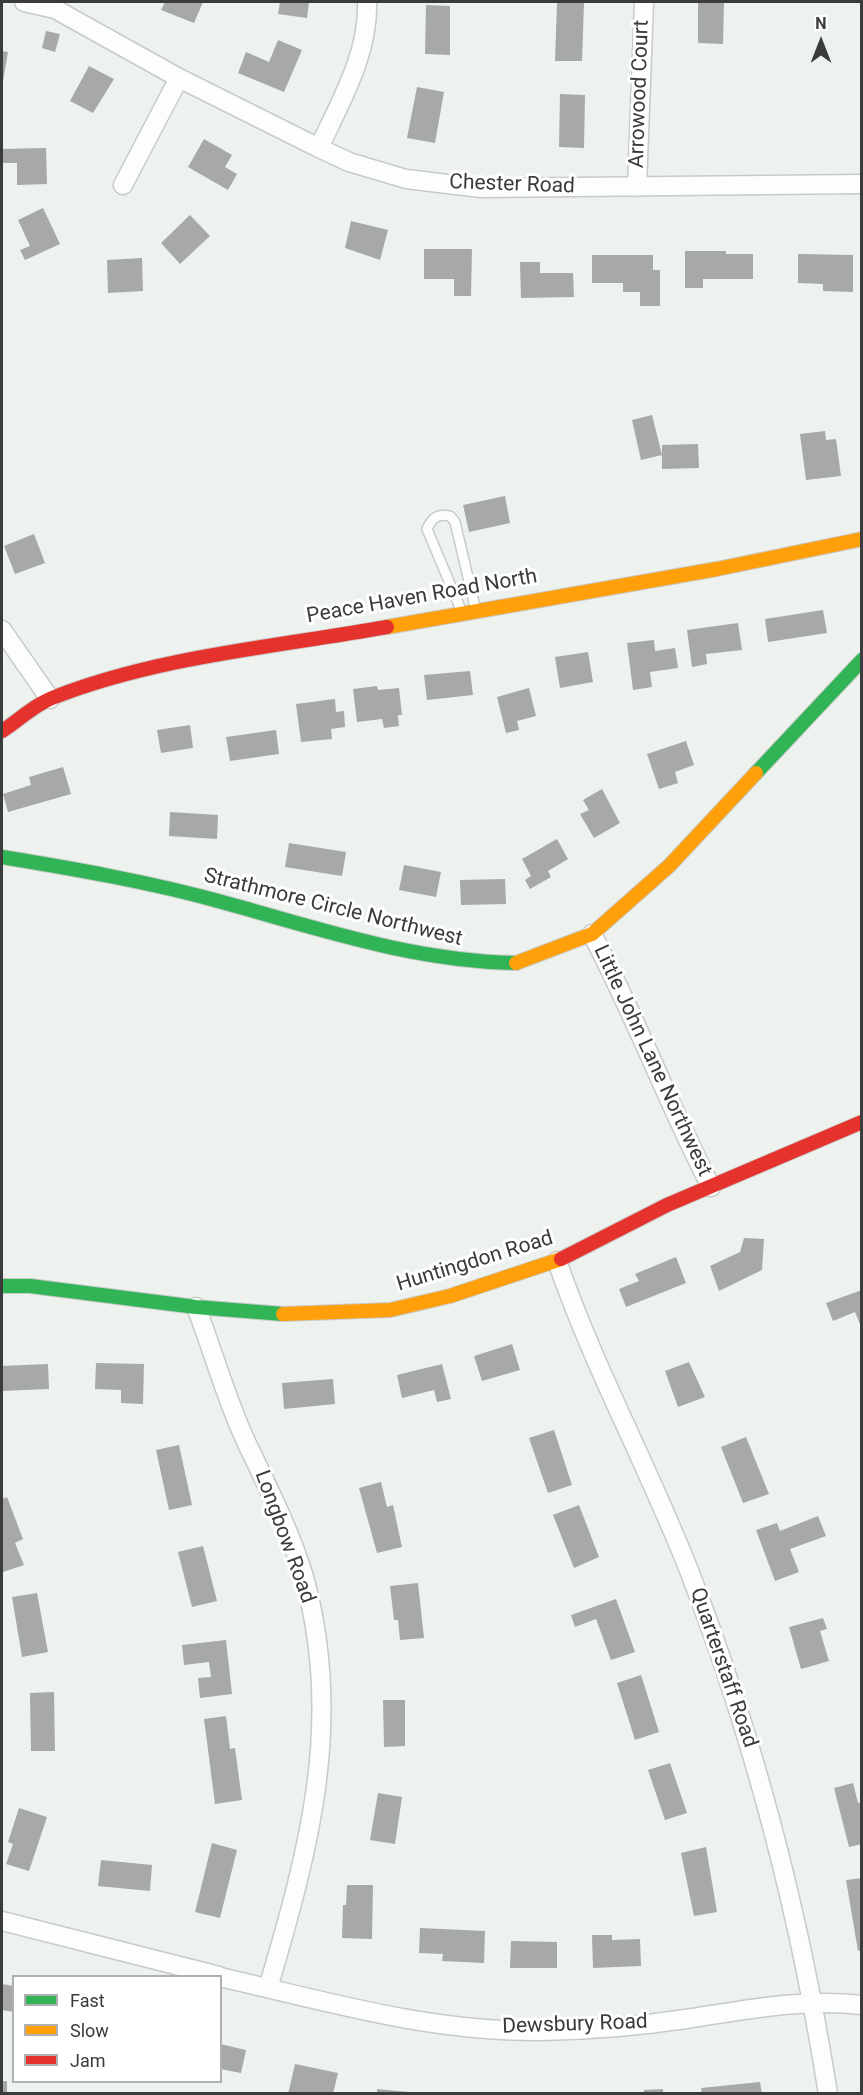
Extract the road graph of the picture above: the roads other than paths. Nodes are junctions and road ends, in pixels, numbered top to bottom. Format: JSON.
{"nodes":[{"id":1,"x":24,"y":2,"type":"edge"},
{"id":2,"x":367,"y":2,"type":"edge"},
{"id":3,"x":644,"y":2,"type":"edge"},
{"id":4,"x":179,"y":78,"type":"junction"},
{"id":5,"x":319,"y":148,"type":"junction"},
{"id":6,"x":123,"y":184,"type":"dead end"},
{"id":7,"x":861,"y":184,"type":"edge"},
{"id":8,"x":637,"y":187,"type":"junction"},
{"id":9,"x":861,"y":539,"type":"edge"},
{"id":10,"x":469,"y":611,"type":"junction"},
{"id":11,"x":2,"y":630,"type":"edge"},
{"id":12,"x":861,"y":660,"type":"edge"},
{"id":13,"x":50,"y":699,"type":"junction"},
{"id":14,"x":2,"y":730,"type":"edge"},
{"id":15,"x":2,"y":857,"type":"edge"},
{"id":16,"x":592,"y":934,"type":"junction"},
{"id":17,"x":861,"y":1124,"type":"edge"},
{"id":18,"x":711,"y":1187,"type":"junction"},
{"id":19,"x":557,"y":1261,"type":"junction"},
{"id":20,"x":2,"y":1286,"type":"edge"},
{"id":21,"x":196,"y":1307,"type":"junction"},
{"id":22,"x":2,"y":1921,"type":"edge"},
{"id":23,"x":212,"y":1975,"type":"edge"},
{"id":24,"x":222,"y":1977,"type":"edge"},
{"id":25,"x":267,"y":1988,"type":"junction"},
{"id":26,"x":813,"y":2001,"type":"junction"},
{"id":27,"x":861,"y":2005,"type":"edge"},
{"id":28,"x":828,"y":2094,"type":"edge"}],
"edges":[{"from":1,"to":4,"type":"street","name":"Chester Road"},
{"from":2,"to":5,"type":"street"},
{"from":3,"to":8,"type":"street","name":"Arrowood Court"},
{"from":4,"to":5,"type":"street","name":"Chester Road"},
{"from":4,"to":6,"type":"street"},
{"from":5,"to":8,"type":"street","name":"Chester Road"},
{"from":7,"to":8,"type":"street","name":"Chester Road"},
{"from":9,"to":10,"type":"street","name":"Peace Haven Road North"},
{"from":10,"to":10,"type":"lane"},
{"from":10,"to":13,"type":"street","name":"Peace Haven Road North"},
{"from":11,"to":13,"type":"street"},
{"from":12,"to":16,"type":"street","name":"Strathmore Circle Northwest"},
{"from":13,"to":14,"type":"street","name":"Peace Haven Road North"},
{"from":15,"to":16,"type":"street","name":"Strathmore Circle Northwest"},
{"from":16,"to":18,"type":"street","name":"Little John Lane Northwest"},
{"from":17,"to":18,"type":"street","name":"Huntingdon Road"},
{"from":18,"to":19,"type":"street","name":"Huntingdon Road"},
{"from":19,"to":21,"type":"street","name":"Huntingdon Road"},
{"from":19,"to":26,"type":"street","name":"Quarterstaff Road"},
{"from":20,"to":21,"type":"street","name":"Huntingdon Road"},
{"from":21,"to":25,"type":"street","name":"Longbow Road"},
{"from":22,"to":23,"type":"street","name":"Dewsbury Road"},
{"from":24,"to":25,"type":"street","name":"Dewsbury Road"},
{"from":25,"to":26,"type":"street","name":"Dewsbury Road"},
{"from":26,"to":27,"type":"street","name":"Dewsbury Road"},
{"from":26,"to":28,"type":"street","name":"Quarterstaff Road"}]}
